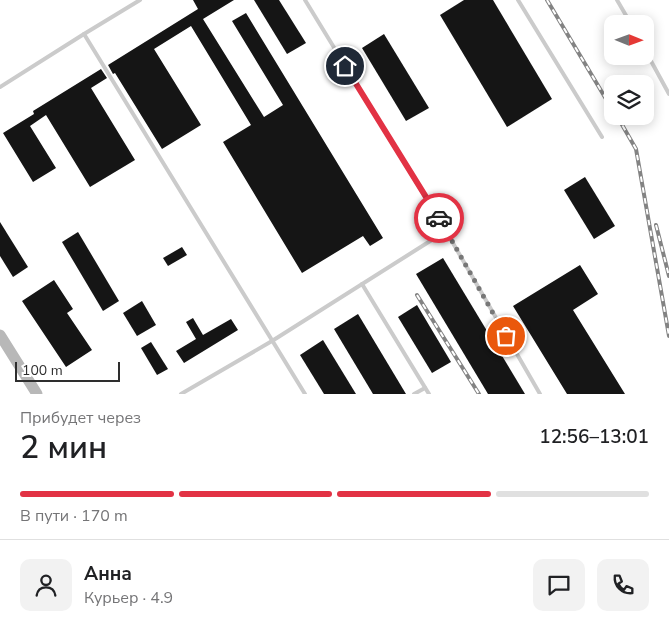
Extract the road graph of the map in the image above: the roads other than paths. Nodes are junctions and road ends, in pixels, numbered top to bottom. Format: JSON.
{"nodes":[{"id":1,"x":140,"y":0,"type":"edge"},
{"id":2,"x":305,"y":0,"type":"edge"},
{"id":3,"x":518,"y":0,"type":"edge"},
{"id":4,"x":617,"y":0,"type":"edge"},
{"id":5,"x":626,"y":15,"type":"edge"},
{"id":6,"x":84,"y":34,"type":"junction"},
{"id":7,"x":653,"y":65,"type":"edge"},
{"id":8,"x":0,"y":87,"type":"edge"},
{"id":9,"x":669,"y":94,"type":"edge"},
{"id":10,"x":602,"y":137,"type":"dead end"},
{"id":11,"x":446,"y":231,"type":"junction"},
{"id":12,"x":362,"y":284,"type":"junction"},
{"id":13,"x":0,"y":335,"type":"edge"},
{"id":14,"x":272,"y":341,"type":"junction"},
{"id":15,"x":425,"y":388,"type":"junction"},
{"id":16,"x":37,"y":394,"type":"edge"},
{"id":17,"x":181,"y":394,"type":"edge"},
{"id":18,"x":305,"y":394,"type":"edge"},
{"id":19,"x":414,"y":394,"type":"edge"},
{"id":20,"x":429,"y":394,"type":"edge"},
{"id":21,"x":540,"y":394,"type":"edge"}],
"edges":[{"from":1,"to":6,"type":"lane"},
{"from":2,"to":11,"type":"lane"},
{"from":3,"to":10,"type":"lane"},
{"from":4,"to":5,"type":"lane"},
{"from":6,"to":8,"type":"lane"},
{"from":6,"to":14,"type":"lane"},
{"from":7,"to":9,"type":"lane"},
{"from":11,"to":12,"type":"lane"},
{"from":11,"to":21,"type":"lane"},
{"from":12,"to":14,"type":"lane"},
{"from":12,"to":15,"type":"lane"},
{"from":13,"to":16,"type":"main road"},
{"from":14,"to":17,"type":"lane"},
{"from":14,"to":18,"type":"lane"},
{"from":15,"to":19,"type":"lane"},
{"from":15,"to":20,"type":"lane"}]}
